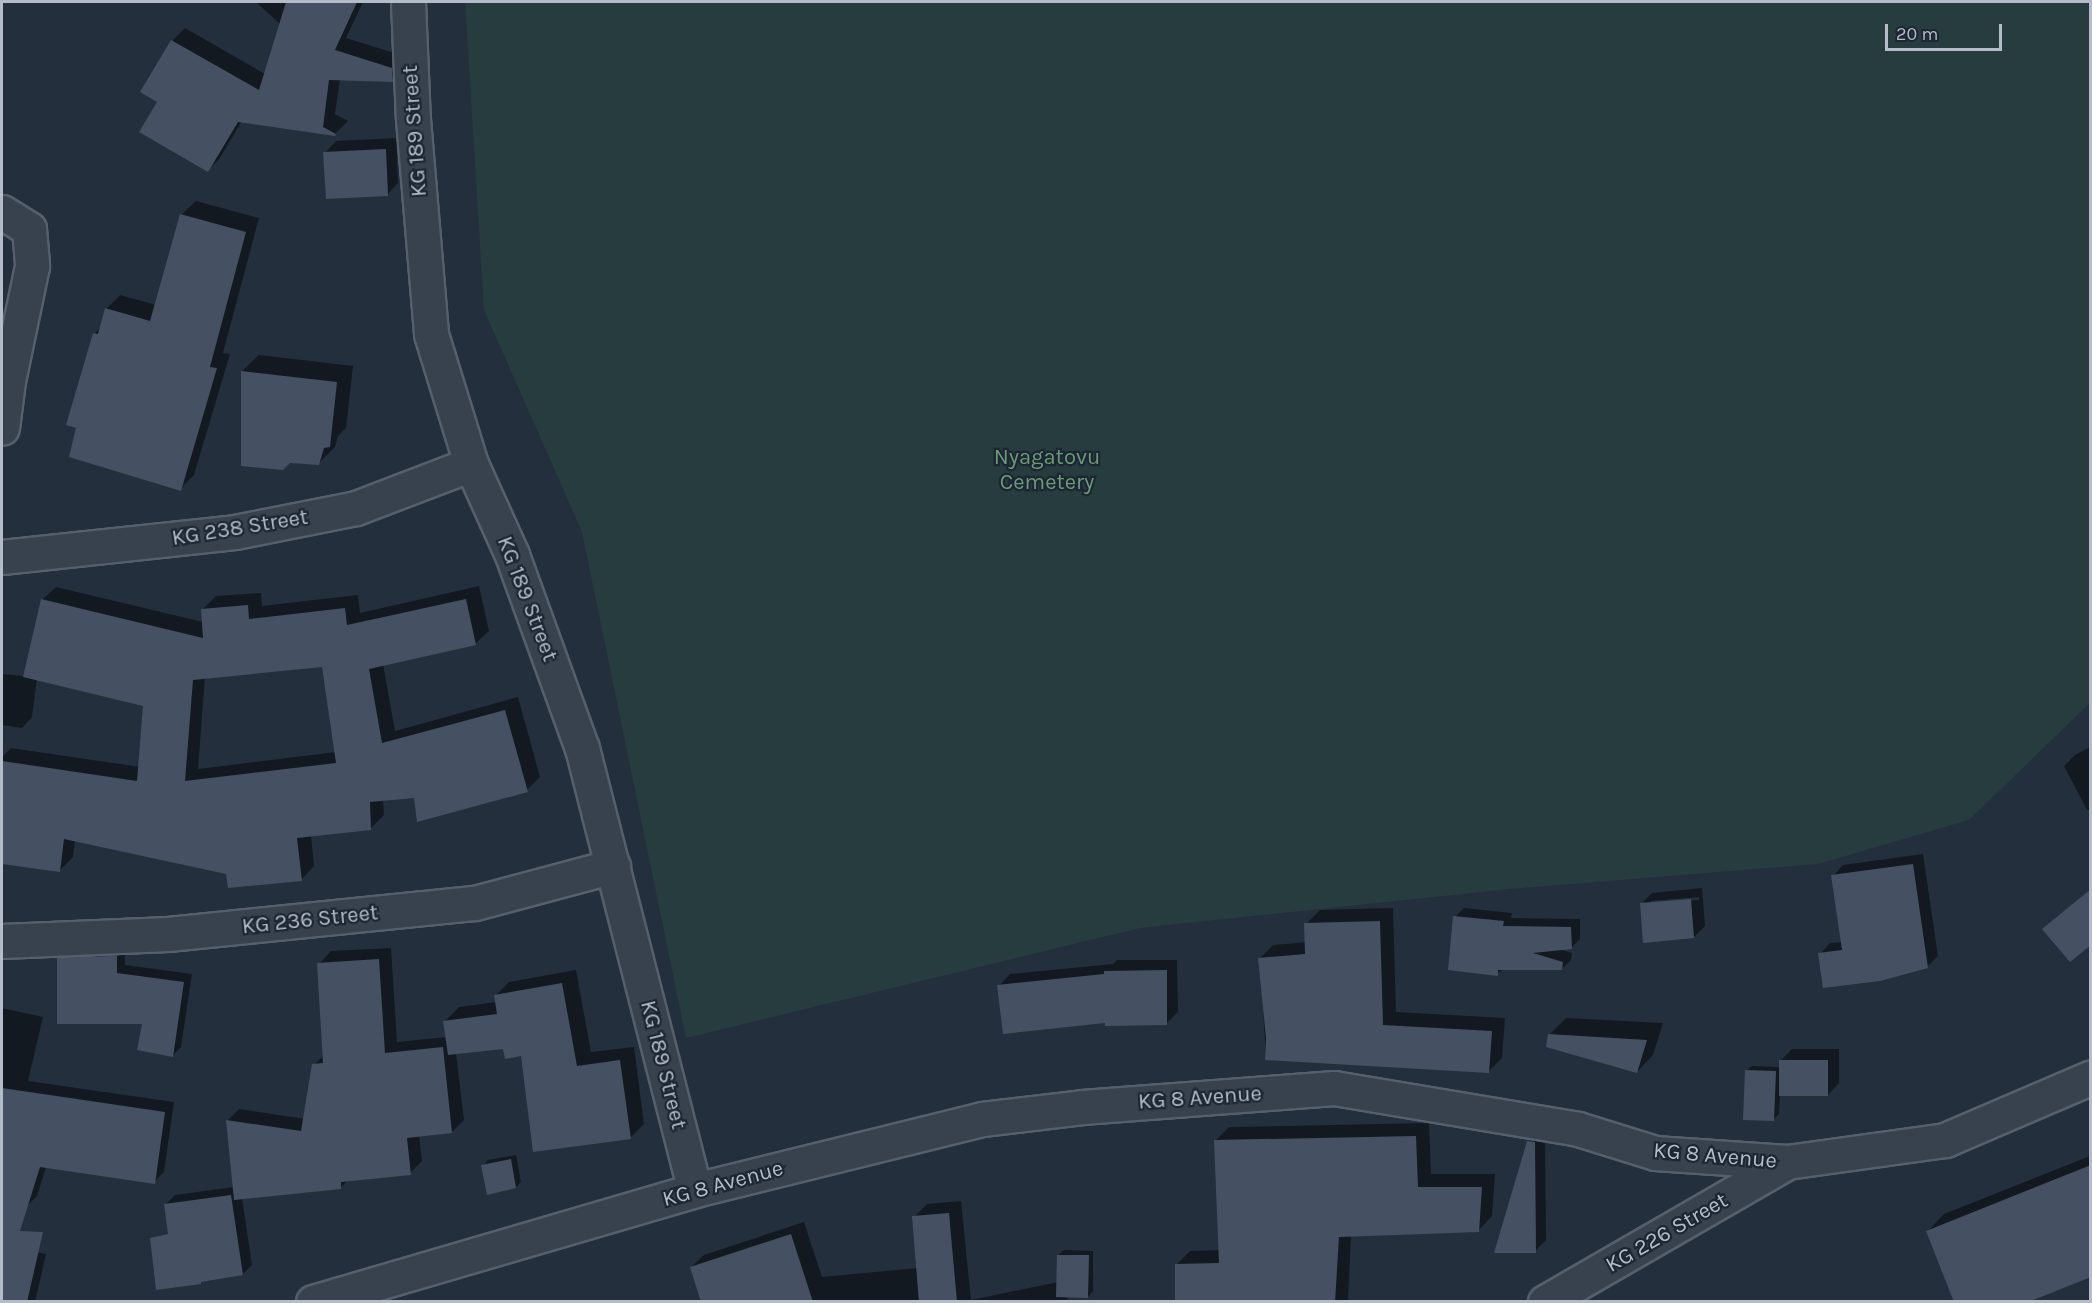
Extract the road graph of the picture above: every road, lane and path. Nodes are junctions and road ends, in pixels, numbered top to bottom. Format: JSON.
{"nodes":[{"id":1,"x":408,"y":2,"type":"edge"},
{"id":2,"x":2,"y":212,"type":"edge"},
{"id":3,"x":2,"y":428,"type":"edge"},
{"id":4,"x":471,"y":464,"type":"junction"},
{"id":5,"x":2,"y":557,"type":"edge"},
{"id":6,"x":613,"y":866,"type":"junction"},
{"id":7,"x":2,"y":941,"type":"edge"},
{"id":8,"x":2091,"y":1078,"type":"edge"},
{"id":9,"x":1787,"y":1162,"type":"junction"},
{"id":10,"x":695,"y":1190,"type":"junction"},
{"id":11,"x":1583,"y":1292,"type":"edge"},
{"id":12,"x":313,"y":1302,"type":"edge"},
{"id":13,"x":1545,"y":1302,"type":"edge"}],
"edges":[{"from":1,"to":4,"type":"street","name":"KG 189 Street"},
{"from":2,"to":3,"type":"street"},
{"from":4,"to":5,"type":"street","name":"KG 238 Street"},
{"from":4,"to":6,"type":"street","name":"KG 189 Street"},
{"from":6,"to":7,"type":"street","name":"KG 236 Street"},
{"from":6,"to":10,"type":"street","name":"KG 189 Street"},
{"from":8,"to":9,"type":"street","name":"KG 8 Avenue"},
{"from":9,"to":10,"type":"street","name":"KG 8 Avenue"},
{"from":9,"to":11,"type":"street","name":"KG 226 Street"},
{"from":10,"to":12,"type":"street","name":"KG 8 Avenue"},
{"from":11,"to":13,"type":"street","name":"KG 226 Street"}]}
